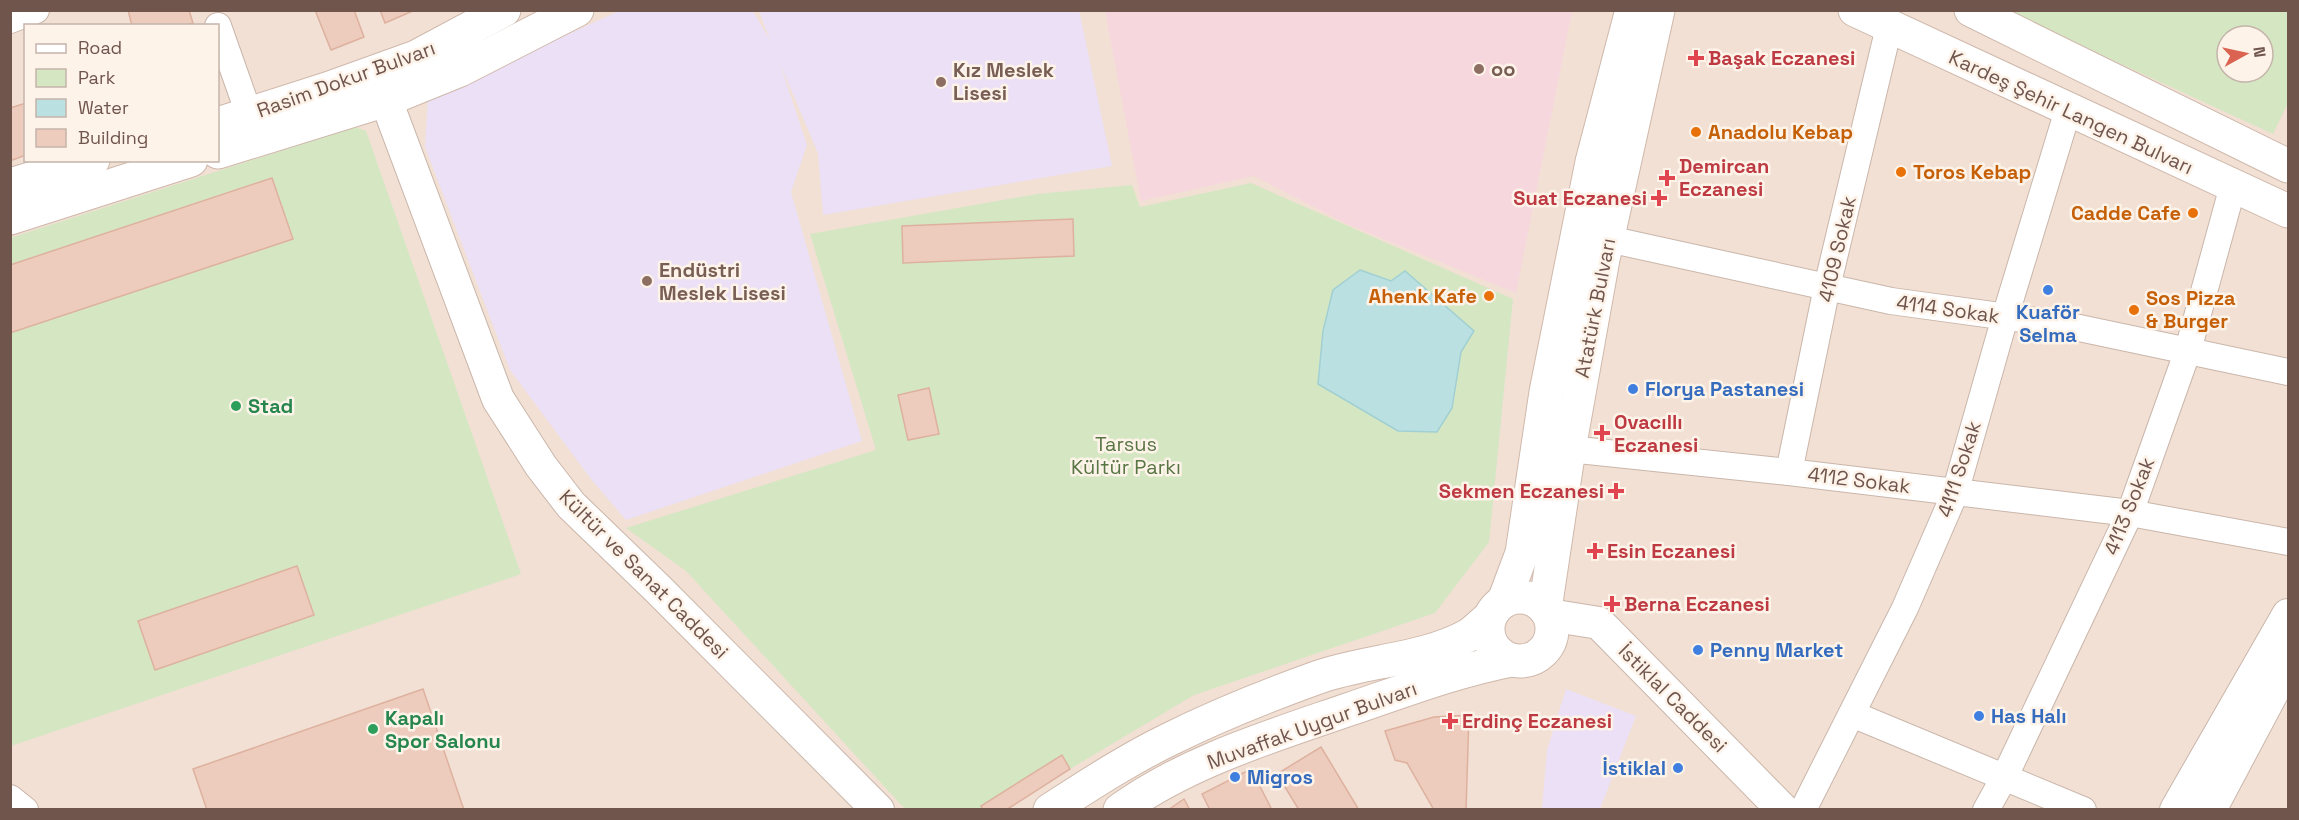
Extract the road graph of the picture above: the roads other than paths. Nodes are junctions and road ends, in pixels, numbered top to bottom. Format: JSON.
{"nodes":[{"id":1,"x":36,"y":10,"type":"edge"},
{"id":2,"x":504,"y":10,"type":"edge"},
{"id":3,"x":577,"y":10,"type":"edge"},
{"id":4,"x":1632,"y":10,"type":"edge"},
{"id":5,"x":1659,"y":10,"type":"edge"},
{"id":6,"x":1855,"y":10,"type":"edge"},
{"id":7,"x":1971,"y":10,"type":"edge"},
{"id":8,"x":10,"y":20,"type":"edge"},
{"id":9,"x":1889,"y":27,"type":"junction"},
{"id":10,"x":219,"y":32,"type":"edge"},
{"id":11,"x":386,"y":100,"type":"junction"},
{"id":12,"x":2068,"y":110,"type":"junction"},
{"id":13,"x":249,"y":114,"type":"junction"},
{"id":14,"x":219,"y":124,"type":"edge"},
{"id":15,"x":219,"y":152,"type":"edge"},
{"id":16,"x":86,"y":162,"type":"edge"},
{"id":17,"x":185,"y":162,"type":"edge"},
{"id":18,"x":2289,"y":166,"type":"edge"},
{"id":19,"x":10,"y":185,"type":"edge"},
{"id":20,"x":2234,"y":186,"type":"junction"},
{"id":21,"x":2289,"y":211,"type":"edge"},
{"id":22,"x":10,"y":218,"type":"edge"},
{"id":23,"x":1608,"y":238,"type":"junction"},
{"id":24,"x":1827,"y":287,"type":"junction"},
{"id":25,"x":2005,"y":317,"type":"junction"},
{"id":26,"x":2188,"y":350,"type":"junction"},
{"id":27,"x":2289,"y":372,"type":"edge"},
{"id":28,"x":1569,"y":449,"type":"junction"},
{"id":29,"x":1789,"y":472,"type":"junction"},
{"id":30,"x":1955,"y":493,"type":"junction"},
{"id":31,"x":2130,"y":513,"type":"junction"},
{"id":32,"x":2289,"y":542,"type":"edge"},
{"id":33,"x":1497,"y":609,"type":"junction"},
{"id":34,"x":1547,"y":612,"type":"junction"},
{"id":35,"x":2289,"y":615,"type":"edge"},
{"id":36,"x":1511,"y":660,"type":"junction"},
{"id":37,"x":2289,"y":663,"type":"edge"},
{"id":38,"x":1852,"y":714,"type":"junction"},
{"id":39,"x":2004,"y":778,"type":"junction"},
{"id":40,"x":10,"y":798,"type":"edge"},
{"id":41,"x":1769,"y":804,"type":"edge"},
{"id":42,"x":25,"y":810,"type":"edge"},
{"id":43,"x":878,"y":810,"type":"edge"},
{"id":44,"x":1050,"y":810,"type":"edge"},
{"id":45,"x":1120,"y":810,"type":"edge"},
{"id":46,"x":1803,"y":810,"type":"edge"},
{"id":47,"x":1986,"y":810,"type":"edge"},
{"id":48,"x":2083,"y":810,"type":"edge"},
{"id":49,"x":2176,"y":810,"type":"edge"},
{"id":50,"x":2210,"y":810,"type":"edge"}],
"edges":[{"from":1,"to":8,"type":"street"},
{"from":2,"to":13,"type":"main road","name":"Rasim Dokur Bulvarı"},
{"from":3,"to":11,"type":"main road"},
{"from":4,"to":33,"type":"main road","name":"Atatürk Bulvarı"},
{"from":5,"to":23,"type":"main road","name":"Atatürk Bulvarı"},
{"from":6,"to":9,"type":"main road","name":"Kardeş Şehir Langen Bulvarı"},
{"from":7,"to":18,"type":"main road"},
{"from":9,"to":12,"type":"main road","name":"Kardeş Şehir Langen Bulvarı"},
{"from":9,"to":24,"type":"street","name":"4109 Sokak"},
{"from":10,"to":13,"type":"street"},
{"from":11,"to":15,"type":"main road"},
{"from":11,"to":43,"type":"street","name":"Kültür ve Sanat Caddesi"},
{"from":12,"to":20,"type":"main road","name":"Kardeş Şehir Langen Bulvarı"},
{"from":12,"to":25,"type":"street","name":"4111 Sokak"},
{"from":13,"to":14,"type":"main road","name":"Rasim Dokur Bulvarı"},
{"from":16,"to":19,"type":"main road"},
{"from":17,"to":22,"type":"main road"},
{"from":20,"to":21,"type":"main road","name":"Kardeş Şehir Langen Bulvarı"},
{"from":20,"to":26,"type":"street","name":"4113 Sokak"},
{"from":23,"to":24,"type":"street","name":"4114 Sokak"},
{"from":23,"to":28,"type":"main road","name":"Atatürk Bulvarı"},
{"from":24,"to":25,"type":"street","name":"4114 Sokak"},
{"from":24,"to":29,"type":"street","name":"4109 Sokak"},
{"from":25,"to":26,"type":"street","name":"4114 Sokak"},
{"from":25,"to":30,"type":"street","name":"4111 Sokak"},
{"from":26,"to":27,"type":"street","name":"4114 Sokak"},
{"from":26,"to":31,"type":"street","name":"4113 Sokak"},
{"from":28,"to":29,"type":"street","name":"4112 Sokak"},
{"from":28,"to":34,"type":"main road","name":"Atatürk Bulvarı"},
{"from":29,"to":30,"type":"street","name":"4112 Sokak"},
{"from":30,"to":31,"type":"street","name":"4112 Sokak"},
{"from":30,"to":38,"type":"street","name":"4111 Sokak"},
{"from":31,"to":32,"type":"street","name":"4112 Sokak"},
{"from":31,"to":39,"type":"street","name":"4113 Sokak"},
{"from":33,"to":34,"type":"main road"},
{"from":33,"to":36,"type":"main road"},
{"from":33,"to":44,"type":"main road","name":"Muvaffak Uygur Bulvarı"},
{"from":34,"to":36,"type":"main road"},
{"from":34,"to":41,"type":"street","name":"İstiklal Caddesi"},
{"from":35,"to":49,"type":"street"},
{"from":36,"to":45,"type":"main road","name":"Muvaffak Uygur Bulvarı"},
{"from":37,"to":50,"type":"street"},
{"from":38,"to":39,"type":"street"},
{"from":38,"to":46,"type":"street","name":"4111 Sokak"},
{"from":39,"to":47,"type":"street","name":"4113 Sokak"},
{"from":39,"to":48,"type":"street"},
{"from":40,"to":42,"type":"street"}]}
